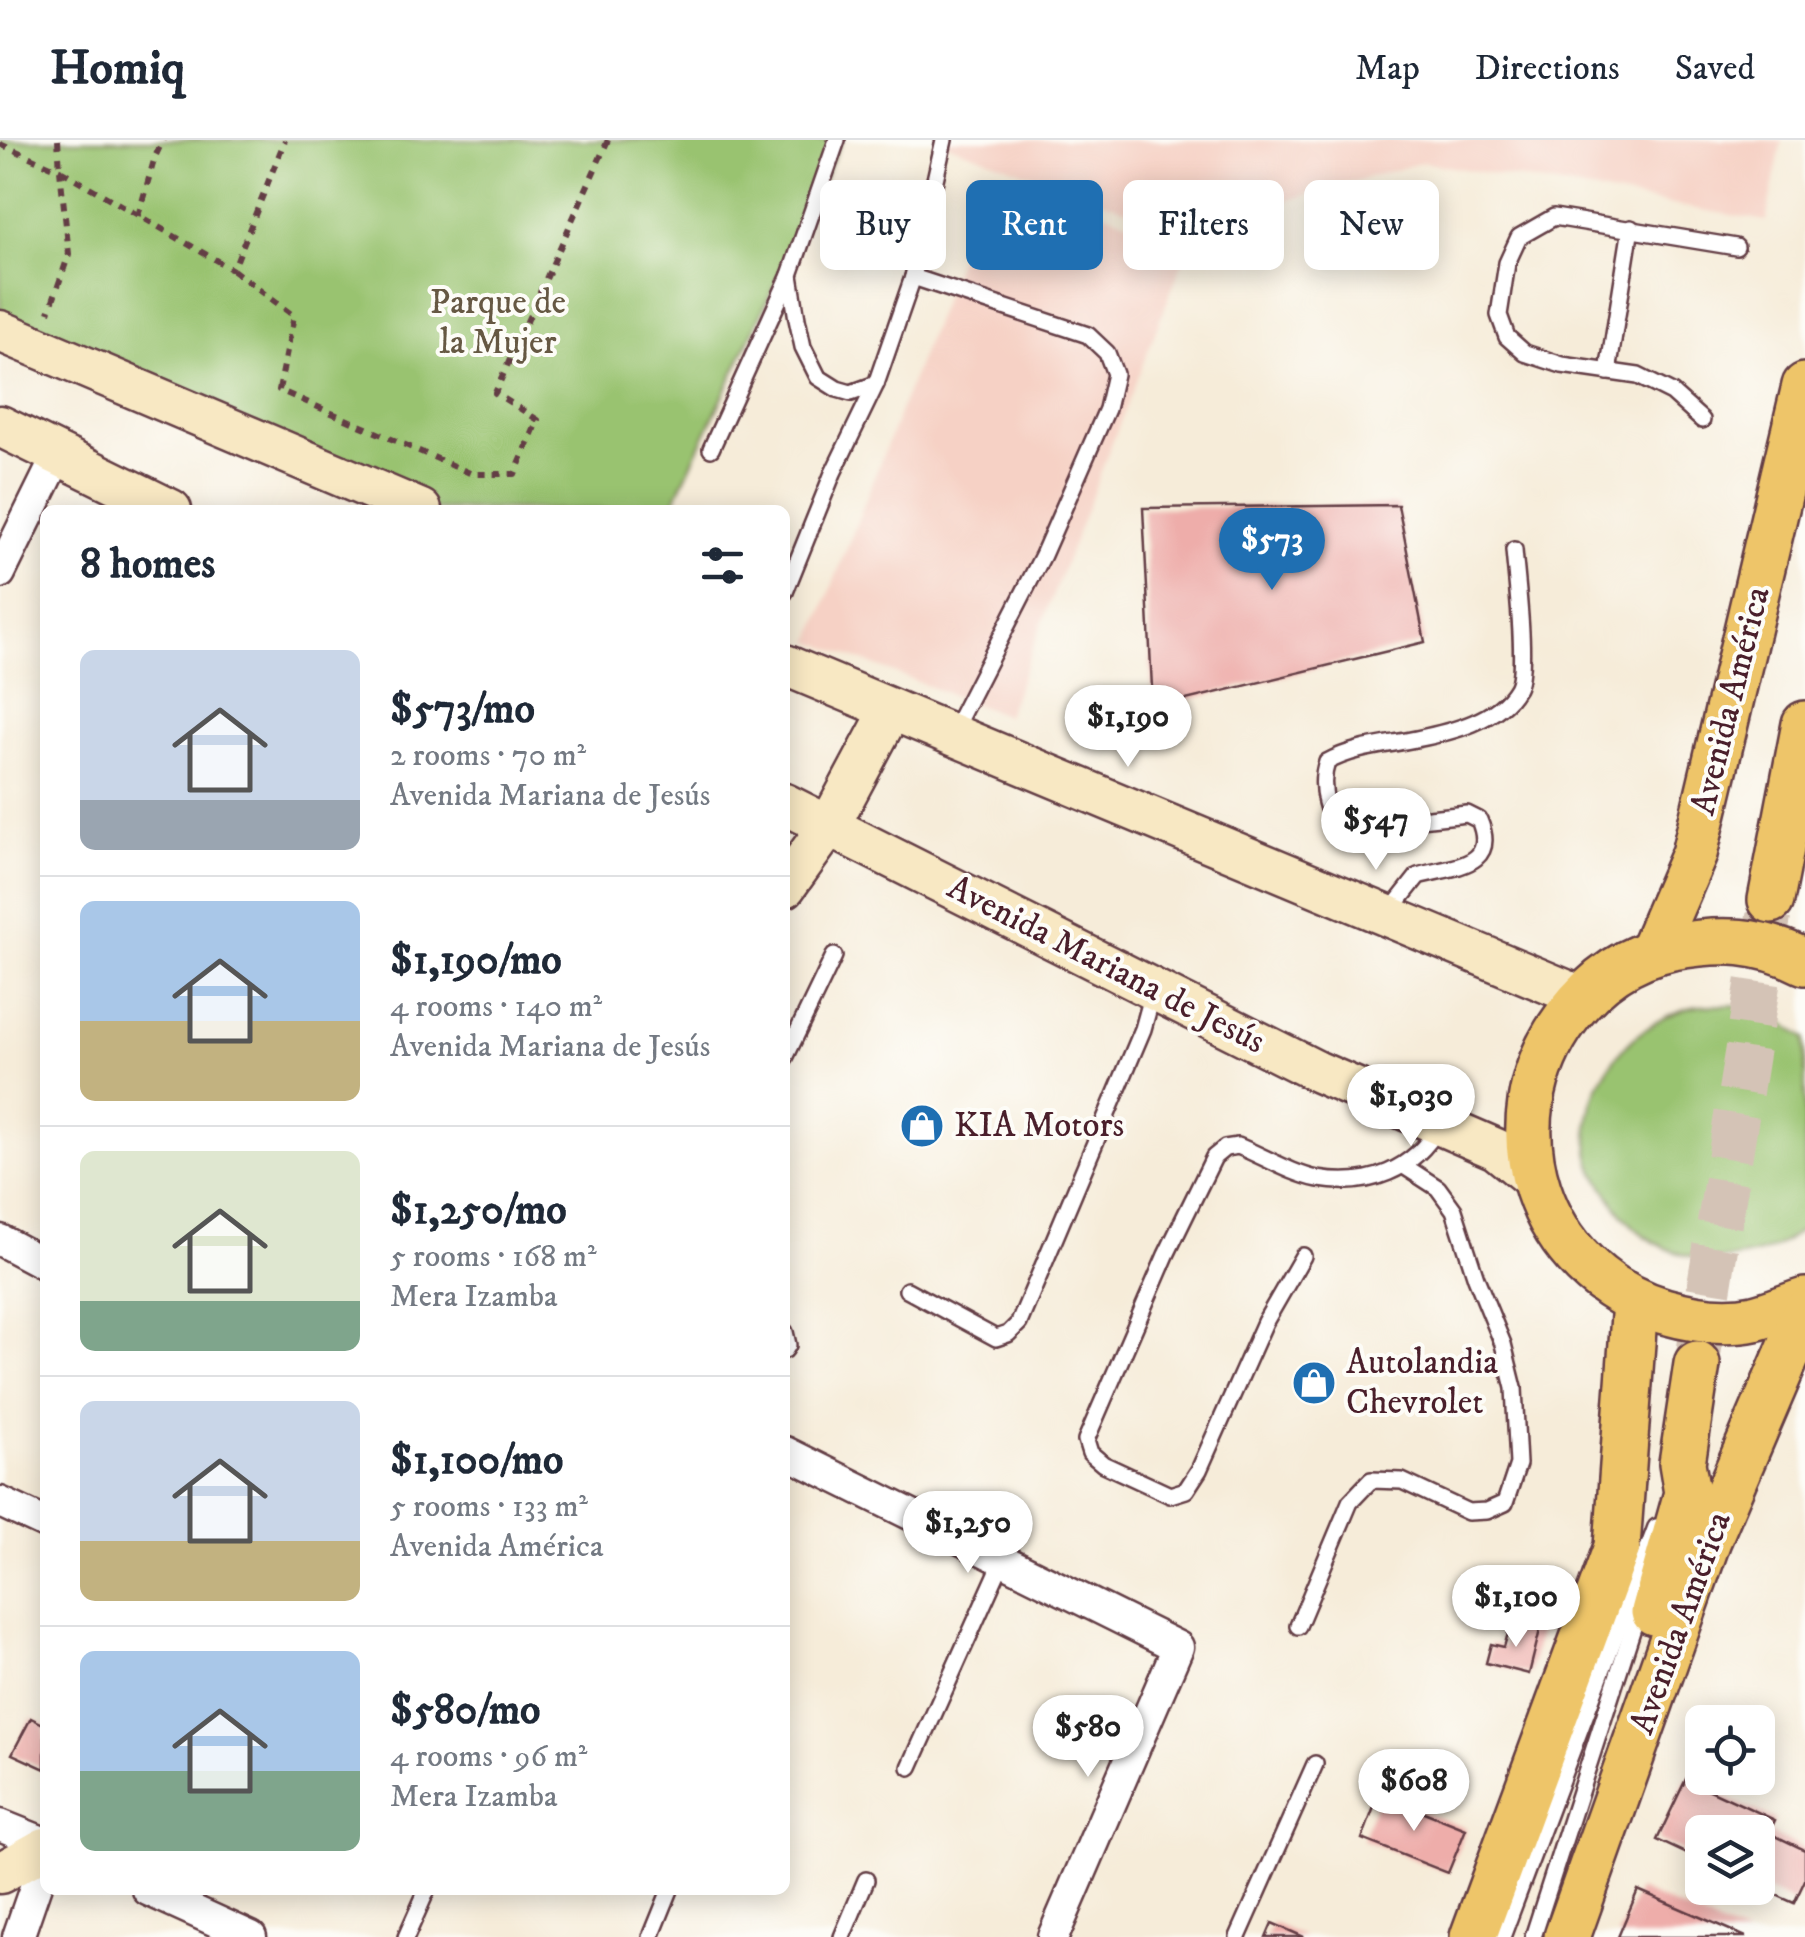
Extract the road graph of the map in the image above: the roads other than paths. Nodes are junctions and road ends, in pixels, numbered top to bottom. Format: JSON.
{"nodes":[{"id":1,"x":838,"y":140,"type":"edge"},
{"id":2,"x":944,"y":140,"type":"edge"},
{"id":3,"x":1631,"y":228,"type":"junction"},
{"id":4,"x":1736,"y":247,"type":"dead end"},
{"id":5,"x":790,"y":275,"type":"junction"},
{"id":6,"x":913,"y":277,"type":"junction"},
{"id":7,"x":18,"y":339,"type":"edge"},
{"id":8,"x":1608,"y":372,"type":"junction"},
{"id":9,"x":876,"y":384,"type":"junction"},
{"id":10,"x":1805,"y":386,"type":"edge"},
{"id":11,"x":1702,"y":420,"type":"dead end"},
{"id":12,"x":0,"y":426,"type":"edge"},
{"id":13,"x":711,"y":449,"type":"dead end"},
{"id":14,"x":58,"y":453,"type":"junction"},
{"id":15,"x":161,"y":505,"type":"edge"},
{"id":16,"x":409,"y":505,"type":"edge"},
{"id":17,"x":1514,"y":550,"type":"dead end"},
{"id":18,"x":0,"y":573,"type":"edge"},
{"id":19,"x":790,"y":580,"type":"edge"},
{"id":20,"x":790,"y":667,"type":"edge"},
{"id":21,"x":891,"y":710,"type":"junction"},
{"id":22,"x":1805,"y":724,"type":"edge"},
{"id":23,"x":951,"y":735,"type":"junction"},
{"id":24,"x":790,"y":806,"type":"edge"},
{"id":25,"x":830,"y":826,"type":"junction"},
{"id":26,"x":790,"y":880,"type":"edge"},
{"id":27,"x":1772,"y":900,"type":"tunnel mouth"},
{"id":28,"x":1387,"y":915,"type":"junction"},
{"id":29,"x":1652,"y":951,"type":"junction"},
{"id":30,"x":834,"y":956,"type":"dead end"},
{"id":31,"x":1805,"y":962,"type":"edge"},
{"id":32,"x":1154,"y":989,"type":"junction"},
{"id":33,"x":1582,"y":997,"type":"junction"},
{"id":34,"x":790,"y":1048,"type":"edge"},
{"id":35,"x":1440,"y":1124,"type":"junction"},
{"id":36,"x":1404,"y":1166,"type":"junction"},
{"id":37,"x":1533,"y":1179,"type":"junction"},
{"id":38,"x":0,"y":1240,"type":"edge"},
{"id":39,"x":1304,"y":1256,"type":"dead end"},
{"id":40,"x":40,"y":1260,"type":"edge"},
{"id":41,"x":907,"y":1290,"type":"dead end"},
{"id":42,"x":1805,"y":1301,"type":"edge"},
{"id":43,"x":1636,"y":1302,"type":"junction"},
{"id":44,"x":1805,"y":1313,"type":"edge"},
{"id":45,"x":1697,"y":1364,"type":"tunnel mouth"},
{"id":46,"x":790,"y":1454,"type":"edge"},
{"id":47,"x":1677,"y":1473,"type":"junction"},
{"id":48,"x":0,"y":1502,"type":"edge"},
{"id":49,"x":1659,"y":1518,"type":"dead end"},
{"id":50,"x":40,"y":1522,"type":"edge"},
{"id":51,"x":1003,"y":1560,"type":"junction"},
{"id":52,"x":1298,"y":1626,"type":"dead end"},
{"id":53,"x":1315,"y":1764,"type":"dead end"},
{"id":54,"x":910,"y":1766,"type":"dead end"},
{"id":55,"x":0,"y":1824,"type":"edge"},
{"id":56,"x":40,"y":1843,"type":"edge"},
{"id":57,"x":40,"y":1848,"type":"edge"},
{"id":58,"x":0,"y":1872,"type":"edge"},
{"id":59,"x":40,"y":1873,"type":"edge"},
{"id":60,"x":866,"y":1880,"type":"dead end"},
{"id":61,"x":159,"y":1895,"type":"edge"},
{"id":62,"x":425,"y":1895,"type":"edge"},
{"id":63,"x":668,"y":1895,"type":"edge"},
{"id":64,"x":18,"y":1937,"type":"edge"},
{"id":65,"x":250,"y":1937,"type":"edge"},
{"id":66,"x":406,"y":1937,"type":"edge"},
{"id":67,"x":651,"y":1937,"type":"edge"},
{"id":68,"x":842,"y":1937,"type":"edge"},
{"id":69,"x":1053,"y":1937,"type":"edge"},
{"id":70,"x":1238,"y":1937,"type":"edge"},
{"id":71,"x":1474,"y":1937,"type":"edge"},
{"id":72,"x":1502,"y":1937,"type":"edge"},
{"id":73,"x":1533,"y":1937,"type":"edge"},
{"id":74,"x":1566,"y":1937,"type":"edge"}],
"edges":[{"from":1,"to":5,"type":"lane"},
{"from":2,"to":6,"type":"lane"},
{"from":3,"to":4,"type":"lane"},
{"from":3,"to":8,"type":"lane"},
{"from":3,"to":8,"type":"lane"},
{"from":5,"to":9,"type":"lane"},
{"from":5,"to":13,"type":"lane"},
{"from":6,"to":9,"type":"lane"},
{"from":6,"to":23,"type":"lane"},
{"from":7,"to":16,"type":"main road"},
{"from":8,"to":11,"type":"lane"},
{"from":9,"to":19,"type":"lane"},
{"from":10,"to":29,"type":"main road","name":"Avenida América"},
{"from":12,"to":14,"type":"main road"},
{"from":14,"to":15,"type":"main road"},
{"from":14,"to":18,"type":"street"},
{"from":17,"to":28,"type":"lane"},
{"from":20,"to":21,"type":"main road"},
{"from":21,"to":23,"type":"main road"},
{"from":21,"to":25,"type":"main road"},
{"from":22,"to":27,"type":"main road"},
{"from":23,"to":28,"type":"main road"},
{"from":24,"to":25,"type":"main road","name":"Avenida Mariana de Jesús"},
{"from":25,"to":26,"type":"main road"},
{"from":25,"to":32,"type":"main road","name":"Avenida Mariana de Jesús"},
{"from":28,"to":33,"type":"main road"},
{"from":29,"to":31,"type":"main road"},
{"from":29,"to":33,"type":"main road"},
{"from":30,"to":34,"type":"lane"},
{"from":32,"to":35,"type":"main road","name":"Avenida Mariana de Jesús"},
{"from":32,"to":41,"type":"lane"},
{"from":33,"to":37,"type":"main road"},
{"from":35,"to":36,"type":"lane"},
{"from":35,"to":37,"type":"main road","name":"Avenida Mariana de Jesús"},
{"from":36,"to":39,"type":"lane"},
{"from":36,"to":52,"type":"lane"},
{"from":37,"to":43,"type":"main road"},
{"from":38,"to":40,"type":"street"},
{"from":42,"to":43,"type":"main road"},
{"from":43,"to":71,"type":"main road"},
{"from":44,"to":74,"type":"main road","name":"Avenida América"},
{"from":45,"to":47,"type":"main road","name":"Avenida América"},
{"from":46,"to":51,"type":"street"},
{"from":47,"to":71,"type":"main road"},
{"from":47,"to":73,"type":"lane"},
{"from":47,"to":74,"type":"main road"},
{"from":48,"to":50,"type":"street"},
{"from":49,"to":72,"type":"lane"},
{"from":51,"to":54,"type":"lane"},
{"from":51,"to":69,"type":"street"},
{"from":53,"to":70,"type":"lane"},
{"from":55,"to":56,"type":"street"},
{"from":57,"to":58,"type":"main road"},
{"from":59,"to":64,"type":"street"},
{"from":60,"to":68,"type":"lane"},
{"from":61,"to":65,"type":"street"},
{"from":62,"to":66,"type":"lane"},
{"from":63,"to":67,"type":"lane"}]}
